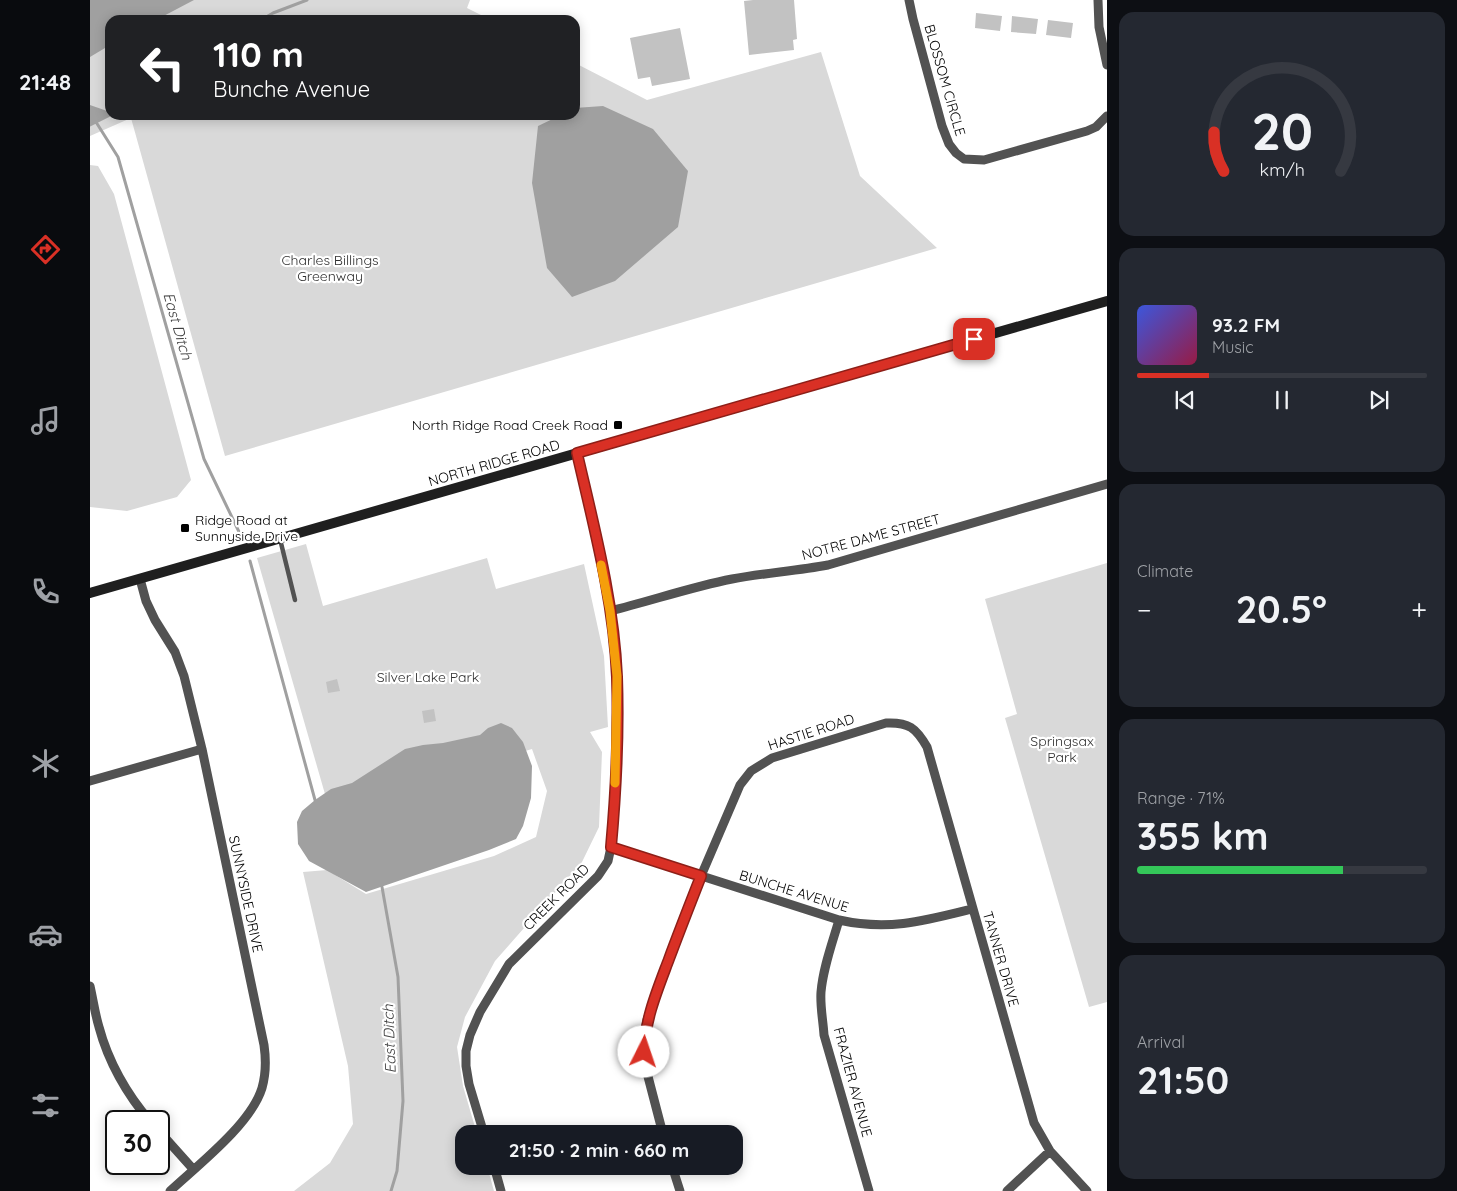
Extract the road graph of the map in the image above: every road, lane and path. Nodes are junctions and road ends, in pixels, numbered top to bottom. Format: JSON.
{"nodes":[{"id":1,"x":909,"y":0,"type":"edge"},
{"id":2,"x":1098,"y":0,"type":"edge"},
{"id":3,"x":1107,"y":65,"type":"edge"},
{"id":4,"x":1107,"y":116,"type":"edge"},
{"id":5,"x":1107,"y":301,"type":"edge"},
{"id":6,"x":577,"y":453,"type":"junction"},
{"id":7,"x":1107,"y":484,"type":"edge"},
{"id":8,"x":280,"y":539,"type":"junction"},
{"id":9,"x":140,"y":579,"type":"junction"},
{"id":10,"x":90,"y":593,"type":"edge"},
{"id":11,"x":296,"y":600,"type":"dead end"},
{"id":12,"x":610,"y":611,"type":"junction"},
{"id":13,"x":908,"y":725,"type":"joint"},
{"id":14,"x":202,"y":749,"type":"junction"},
{"id":15,"x":90,"y":781,"type":"edge"},
{"id":16,"x":611,"y":847,"type":"junction"},
{"id":17,"x":701,"y":876,"type":"junction"},
{"id":18,"x":972,"y":908,"type":"junction"},
{"id":19,"x":838,"y":920,"type":"junction"},
{"id":20,"x":90,"y":986,"type":"edge"},
{"id":21,"x":142,"y":1110,"type":"edge"},
{"id":22,"x":481,"y":1125,"type":"edge"},
{"id":23,"x":661,"y":1125,"type":"edge"},
{"id":24,"x":170,"y":1143,"type":"edge"},
{"id":25,"x":1050,"y":1151,"type":"junction"},
{"id":26,"x":193,"y":1169,"type":"junction"},
{"id":27,"x":497,"y":1175,"type":"edge"},
{"id":28,"x":675,"y":1175,"type":"edge"},
{"id":29,"x":170,"y":1191,"type":"edge"},
{"id":30,"x":501,"y":1191,"type":"edge"},
{"id":31,"x":680,"y":1191,"type":"edge"},
{"id":32,"x":869,"y":1191,"type":"edge"},
{"id":33,"x":1007,"y":1191,"type":"edge"},
{"id":34,"x":1086,"y":1191,"type":"edge"}],
"edges":[{"from":1,"to":4,"type":"street","name":"BLOSSOM CIRCLE"},
{"from":2,"to":3,"type":"street"},
{"from":5,"to":6,"type":"street","name":"NORTH RIDGE ROAD"},
{"from":6,"to":8,"type":"street","name":"NORTH RIDGE ROAD"},
{"from":6,"to":12,"type":"street","name":"CREEK ROAD"},
{"from":7,"to":12,"type":"street","name":"NOTRE DAME STREET"},
{"from":8,"to":9,"type":"street","name":"NORTH RIDGE ROAD"},
{"from":8,"to":11,"type":"lane"},
{"from":9,"to":10,"type":"street","name":"NORTH RIDGE ROAD"},
{"from":9,"to":14,"type":"street","name":"SUNNYSIDE DRIVE"},
{"from":12,"to":16,"type":"street","name":"CREEK ROAD"},
{"from":13,"to":17,"type":"street","name":"HASTIE ROAD"},
{"from":13,"to":18,"type":"street","name":"TANNER DRIVE"},
{"from":14,"to":15,"type":"street"},
{"from":14,"to":26,"type":"street","name":"SUNNYSIDE DRIVE"},
{"from":16,"to":17,"type":"street","name":"BUNCHE AVENUE"},
{"from":16,"to":22,"type":"street","name":"CREEK ROAD"},
{"from":17,"to":19,"type":"street","name":"BUNCHE AVENUE"},
{"from":17,"to":23,"type":"street","name":"HASTIE ROAD"},
{"from":18,"to":19,"type":"street","name":"BUNCHE AVENUE"},
{"from":18,"to":25,"type":"street","name":"TANNER DRIVE"},
{"from":19,"to":32,"type":"street","name":"FRAZIER AVENUE"},
{"from":20,"to":21,"type":"street"},
{"from":24,"to":26,"type":"street"},
{"from":25,"to":33,"type":"street"},
{"from":25,"to":34,"type":"street","name":"TANNER DRIVE"},
{"from":26,"to":29,"type":"street","name":"SUNNYSIDE DRIVE"},
{"from":27,"to":30,"type":"street"},
{"from":28,"to":31,"type":"street"}]}
